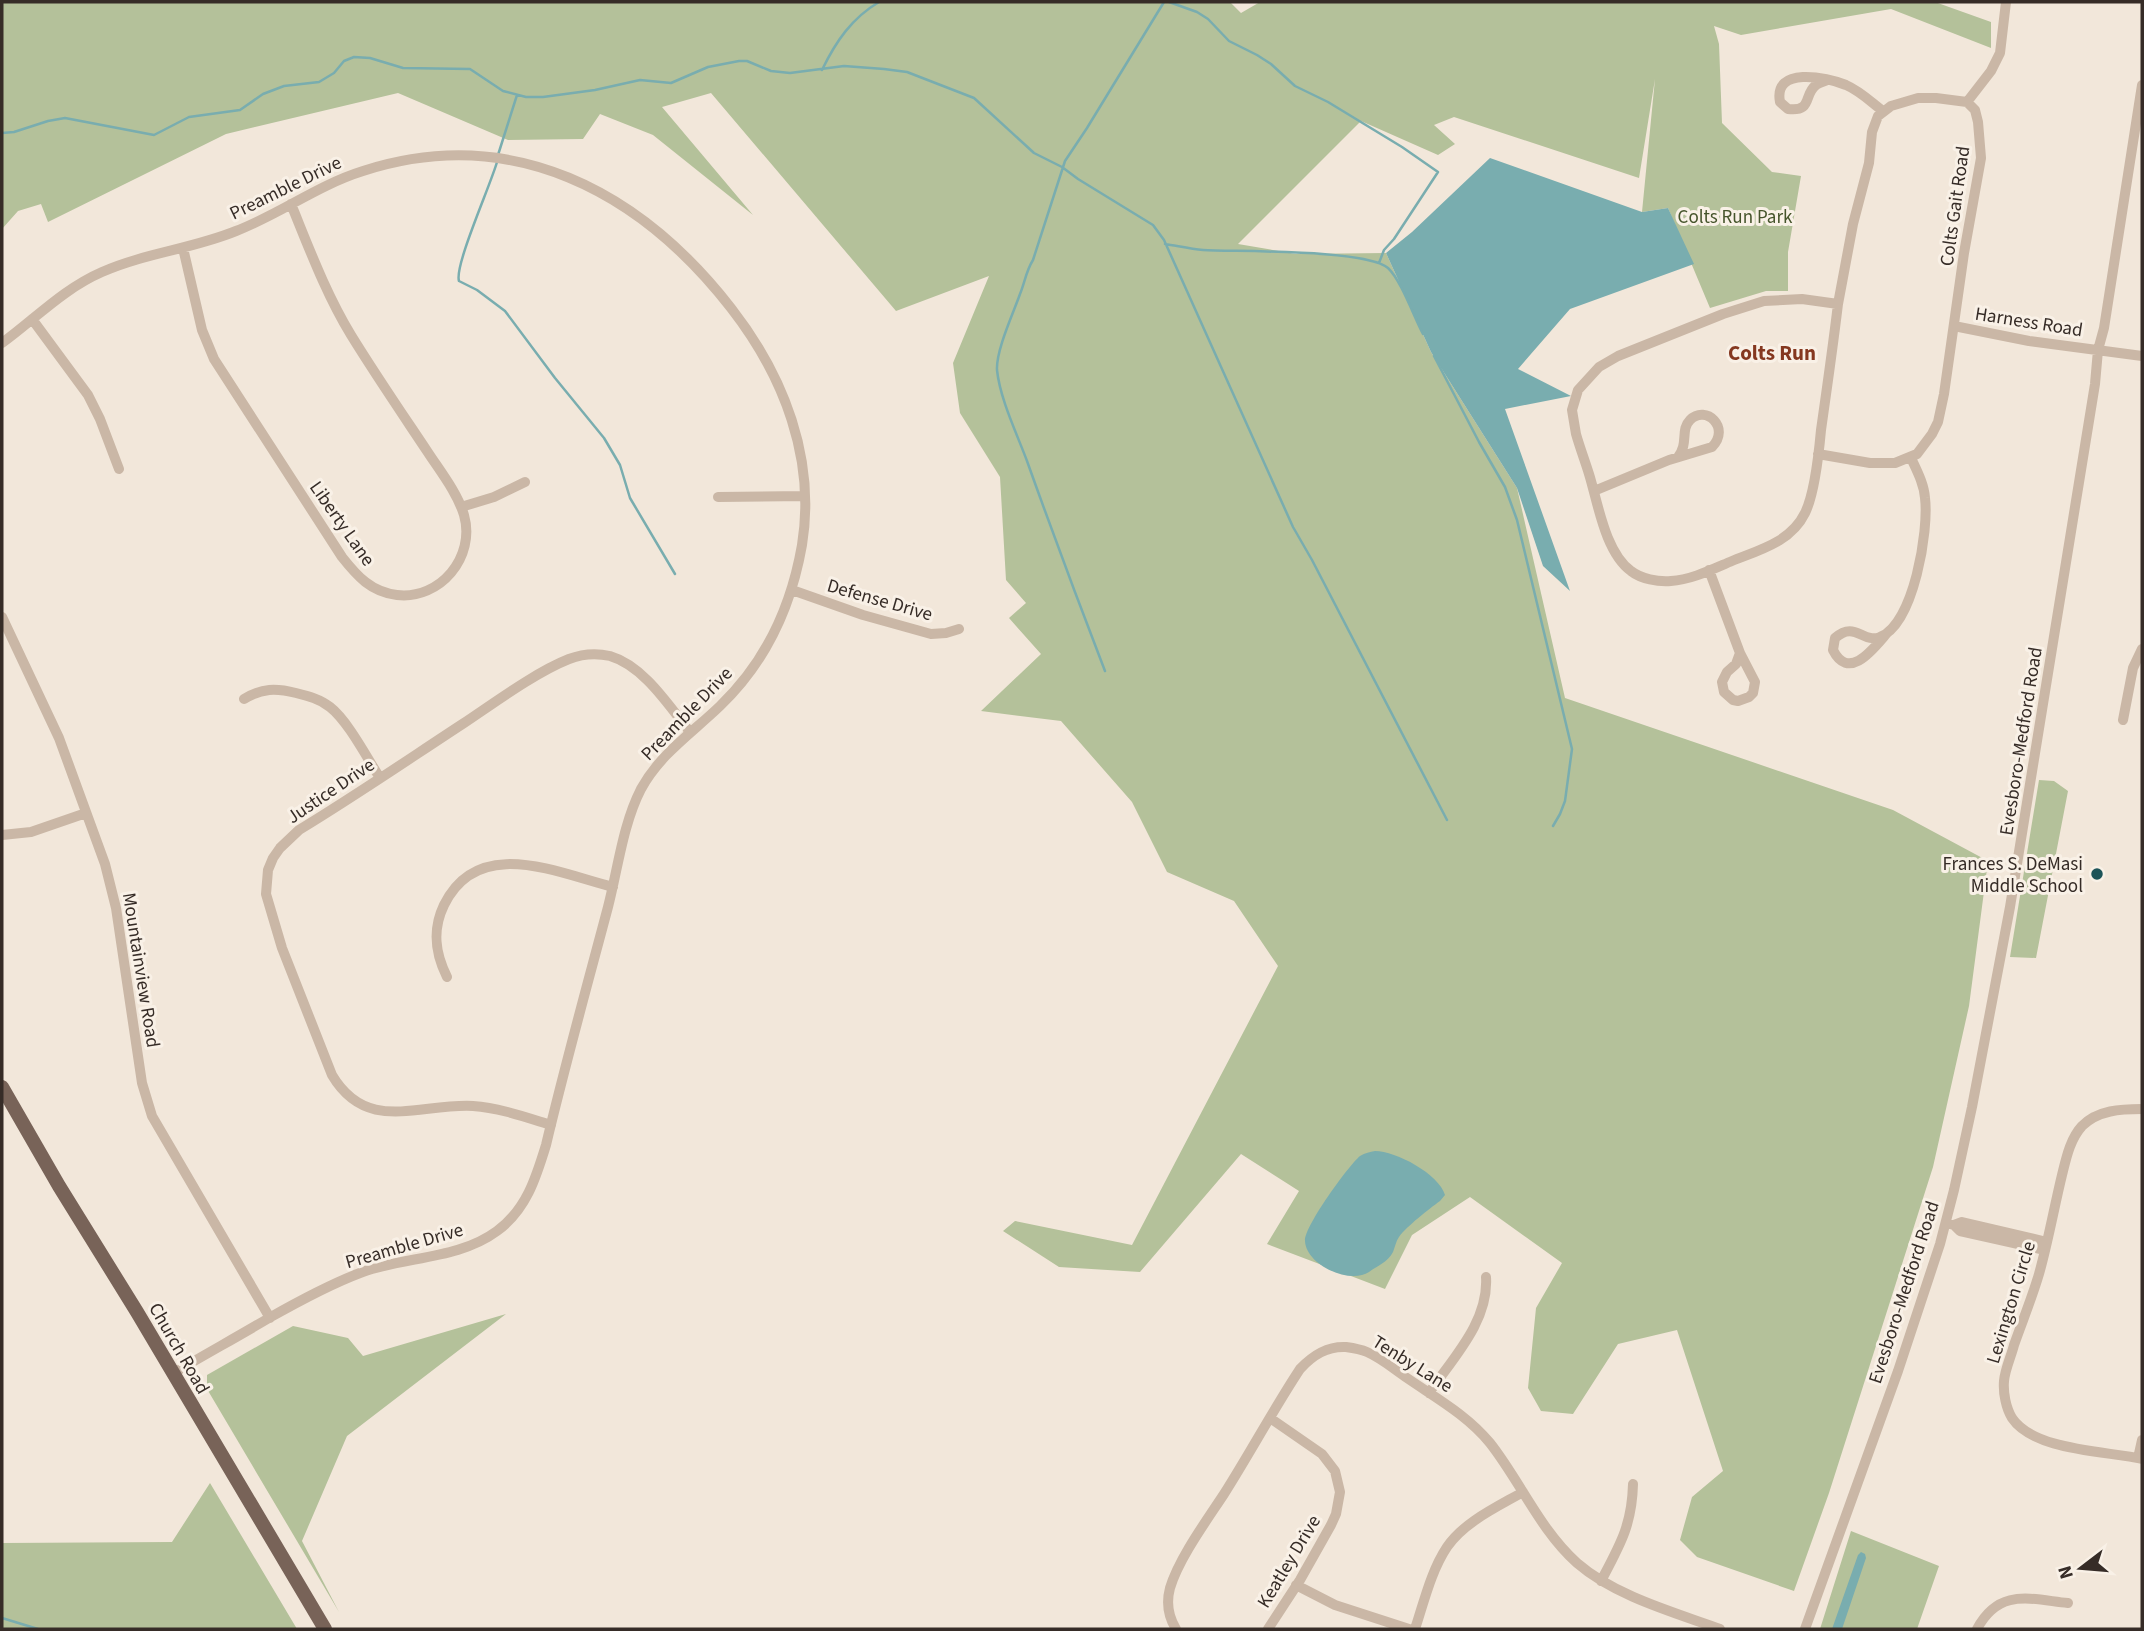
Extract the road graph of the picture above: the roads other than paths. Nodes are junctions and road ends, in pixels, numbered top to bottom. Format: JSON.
{"nodes":[{"id":1,"x":2006,"y":2,"type":"edge"},
{"id":2,"x":1827,"y":80,"type":"dead end"},
{"id":3,"x":2142,"y":85,"type":"edge"},
{"id":4,"x":1967,"y":102,"type":"junction"},
{"id":5,"x":1883,"y":111,"type":"junction"},
{"id":6,"x":291,"y":204,"type":"junction"},
{"id":7,"x":183,"y":248,"type":"junction"},
{"id":8,"x":1838,"y":304,"type":"junction"},
{"id":9,"x":32,"y":319,"type":"junction"},
{"id":10,"x":1954,"y":326,"type":"junction"},
{"id":11,"x":2,"y":343,"type":"edge"},
{"id":12,"x":2098,"y":350,"type":"junction"},
{"id":13,"x":2142,"y":356,"type":"edge"},
{"id":14,"x":1818,"y":454,"type":"junction"},
{"id":15,"x":1678,"y":457,"type":"junction"},
{"id":16,"x":1911,"y":458,"type":"junction"},
{"id":17,"x":119,"y":469,"type":"dead end"},
{"id":18,"x":525,"y":482,"type":"dead end"},
{"id":19,"x":1594,"y":491,"type":"junction"},
{"id":20,"x":805,"y":496,"type":"junction"},
{"id":21,"x":718,"y":497,"type":"dead end"},
{"id":22,"x":461,"y":507,"type":"junction"},
{"id":23,"x":1709,"y":570,"type":"junction"},
{"id":24,"x":792,"y":590,"type":"junction"},
{"id":25,"x":2,"y":617,"type":"edge"},
{"id":26,"x":959,"y":629,"type":"dead end"},
{"id":27,"x":1887,"y":633,"type":"junction"},
{"id":28,"x":2142,"y":649,"type":"edge"},
{"id":29,"x":1740,"y":653,"type":"dead end"},
{"id":30,"x":244,"y":699,"type":"dead end"},
{"id":31,"x":2123,"y":720,"type":"dead end"},
{"id":32,"x":690,"y":732,"type":"junction"},
{"id":33,"x":380,"y":778,"type":"junction"},
{"id":34,"x":86,"y":813,"type":"junction"},
{"id":35,"x":2,"y":835,"type":"edge"},
{"id":36,"x":613,"y":887,"type":"junction"},
{"id":37,"x":447,"y":977,"type":"dead end"},
{"id":38,"x":2,"y":1087,"type":"edge"},
{"id":39,"x":2142,"y":1109,"type":"edge"},
{"id":40,"x":551,"y":1125,"type":"junction"},
{"id":41,"x":1950,"y":1224,"type":"junction"},
{"id":42,"x":2046,"y":1246,"type":"junction"},
{"id":43,"x":1486,"y":1278,"type":"dead end"},
{"id":44,"x":270,"y":1318,"type":"junction"},
{"id":45,"x":172,"y":1374,"type":"junction"},
{"id":46,"x":1429,"y":1393,"type":"junction"},
{"id":47,"x":1269,"y":1418,"type":"junction"},
{"id":48,"x":2142,"y":1440,"type":"edge"},
{"id":49,"x":2140,"y":1459,"type":"edge"},
{"id":50,"x":1633,"y":1484,"type":"dead end"},
{"id":51,"x":1522,"y":1492,"type":"junction"},
{"id":52,"x":1601,"y":1581,"type":"junction"},
{"id":53,"x":1296,"y":1585,"type":"junction"},
{"id":54,"x":2068,"y":1603,"type":"dead end"},
{"id":55,"x":324,"y":1629,"type":"edge"},
{"id":56,"x":1176,"y":1629,"type":"edge"},
{"id":57,"x":1268,"y":1629,"type":"edge"},
{"id":58,"x":1409,"y":1629,"type":"edge"},
{"id":59,"x":1415,"y":1629,"type":"edge"},
{"id":60,"x":1720,"y":1629,"type":"edge"},
{"id":61,"x":1805,"y":1629,"type":"edge"},
{"id":62,"x":1977,"y":1629,"type":"edge"}],
"edges":[{"from":1,"to":4,"type":"street"},
{"from":2,"to":5,"type":"street"},
{"from":3,"to":12,"type":"street","name":"Evesboro-Medford Road"},
{"from":4,"to":5,"type":"street"},
{"from":4,"to":10,"type":"street","name":"Colts Gait Road"},
{"from":5,"to":8,"type":"street"},
{"from":6,"to":7,"type":"street","name":"Preamble Drive"},
{"from":6,"to":20,"type":"street","name":"Preamble Drive"},
{"from":6,"to":22,"type":"street","name":"Liberty Lane"},
{"from":7,"to":9,"type":"street","name":"Preamble Drive"},
{"from":7,"to":22,"type":"street","name":"Liberty Lane"},
{"from":8,"to":14,"type":"street"},
{"from":8,"to":19,"type":"street"},
{"from":9,"to":11,"type":"street","name":"Preamble Drive"},
{"from":9,"to":17,"type":"street"},
{"from":10,"to":12,"type":"street","name":"Harness Road"},
{"from":10,"to":16,"type":"street","name":"Colts Gait Road"},
{"from":12,"to":13,"type":"street","name":"Harness Road"},
{"from":12,"to":41,"type":"street","name":"Evesboro-Medford Road"},
{"from":14,"to":16,"type":"street"},
{"from":14,"to":23,"type":"street"},
{"from":15,"to":15,"type":"street"},
{"from":15,"to":19,"type":"street"},
{"from":16,"to":27,"type":"street"},
{"from":18,"to":22,"type":"street"},
{"from":19,"to":23,"type":"street"},
{"from":20,"to":21,"type":"street"},
{"from":20,"to":24,"type":"street","name":"Preamble Drive"},
{"from":23,"to":29,"type":"street"},
{"from":24,"to":26,"type":"street","name":"Defense Drive"},
{"from":24,"to":32,"type":"street","name":"Preamble Drive"},
{"from":25,"to":34,"type":"street","name":"Mountainview Road"},
{"from":27,"to":27,"type":"street"},
{"from":28,"to":31,"type":"street"},
{"from":30,"to":33,"type":"street"},
{"from":32,"to":33,"type":"street","name":"Justice Drive"},
{"from":32,"to":36,"type":"street","name":"Preamble Drive"},
{"from":33,"to":40,"type":"street","name":"Justice Drive"},
{"from":34,"to":35,"type":"street"},
{"from":34,"to":44,"type":"street","name":"Mountainview Road"},
{"from":36,"to":37,"type":"street"},
{"from":36,"to":40,"type":"street","name":"Preamble Drive"},
{"from":38,"to":45,"type":"main road","name":"Church Road"},
{"from":39,"to":42,"type":"street","name":"Lexington Circle"},
{"from":40,"to":44,"type":"street","name":"Preamble Drive"},
{"from":41,"to":42,"type":"street"},
{"from":41,"to":61,"type":"street","name":"Evesboro-Medford Road"},
{"from":42,"to":49,"type":"street","name":"Lexington Circle"},
{"from":43,"to":46,"type":"street"},
{"from":44,"to":45,"type":"street","name":"Preamble Drive"},
{"from":45,"to":55,"type":"main road","name":"Church Road"},
{"from":46,"to":47,"type":"street","name":"Tenby Lane"},
{"from":46,"to":51,"type":"street","name":"Tenby Lane"},
{"from":47,"to":53,"type":"street","name":"Keatley Drive"},
{"from":47,"to":56,"type":"street","name":"Tenby Lane"},
{"from":48,"to":49,"type":"street"},
{"from":50,"to":52,"type":"street"},
{"from":51,"to":52,"type":"street","name":"Tenby Lane"},
{"from":51,"to":59,"type":"street"},
{"from":52,"to":60,"type":"street","name":"Tenby Lane"},
{"from":53,"to":57,"type":"street","name":"Keatley Drive"},
{"from":53,"to":58,"type":"street"},
{"from":54,"to":62,"type":"street"}]}
